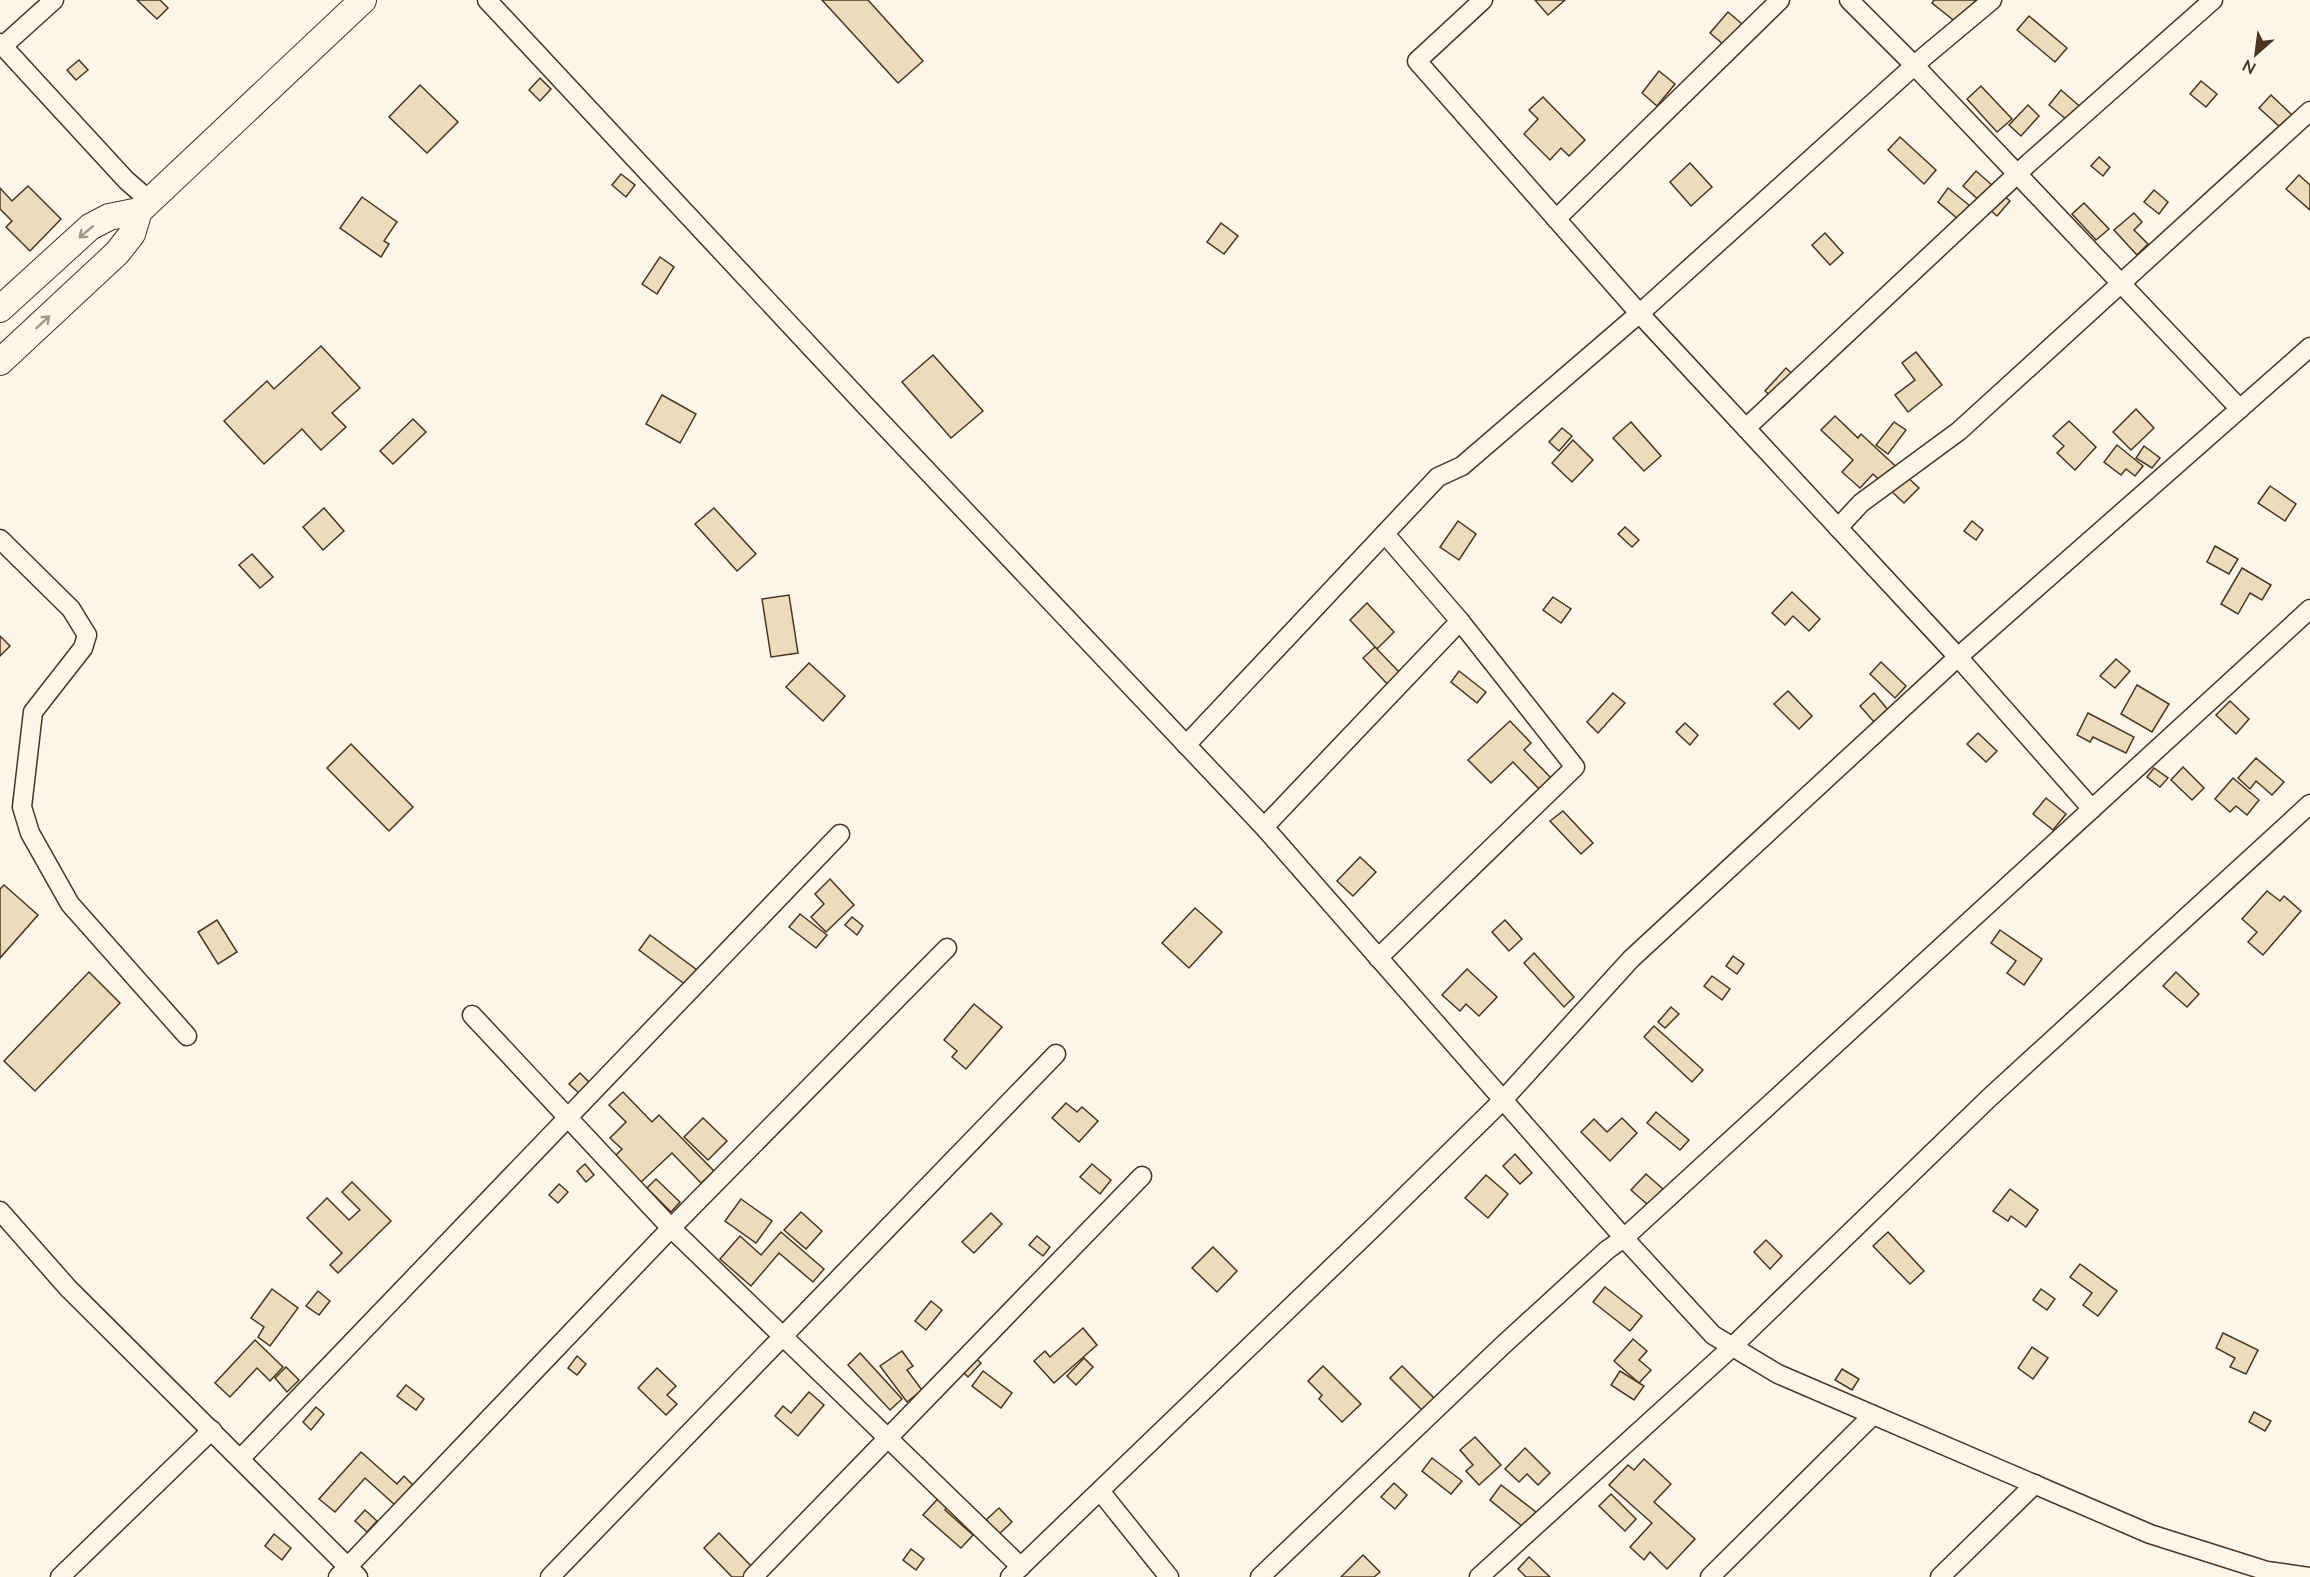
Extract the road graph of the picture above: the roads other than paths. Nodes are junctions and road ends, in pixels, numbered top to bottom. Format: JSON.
{"nodes":[{"id":1,"x":54,"y":0,"type":"edge"},
{"id":2,"x":363,"y":0,"type":"edge"},
{"id":3,"x":487,"y":0,"type":"edge"},
{"id":4,"x":1483,"y":0,"type":"edge"},
{"id":5,"x":1780,"y":0,"type":"edge"},
{"id":6,"x":1849,"y":0,"type":"edge"},
{"id":7,"x":1992,"y":0,"type":"edge"},
{"id":8,"x":2213,"y":0,"type":"edge"},
{"id":9,"x":2,"y":44,"type":"edge"},
{"id":10,"x":1914,"y":65,"type":"junction"},
{"id":11,"x":2310,"y":111,"type":"edge"},
{"id":12,"x":2018,"y":174,"type":"junction"},
{"id":13,"x":145,"y":206,"type":"junction"},
{"id":14,"x":1556,"y":219,"type":"junction"},
{"id":15,"x":2122,"y":284,"type":"junction"},
{"id":16,"x":0,"y":309,"type":"edge"},
{"id":17,"x":1639,"y":313,"type":"junction"},
{"id":18,"x":2310,"y":347,"type":"edge"},
{"id":19,"x":0,"y":362,"type":"edge"},
{"id":20,"x":2240,"y":409,"type":"junction"},
{"id":21,"x":1746,"y":428,"type":"junction"},
{"id":22,"x":1838,"y":528,"type":"junction"},
{"id":23,"x":1385,"y":534,"type":"junction"},
{"id":24,"x":0,"y":539,"type":"edge"},
{"id":25,"x":2310,"y":609,"type":"edge"},
{"id":26,"x":1460,"y":621,"type":"junction"},
{"id":27,"x":1958,"y":657,"type":"junction"},
{"id":28,"x":1186,"y":745,"type":"junction"},
{"id":29,"x":2310,"y":804,"type":"edge"},
{"id":30,"x":2092,"y":809,"type":"junction"},
{"id":31,"x":1264,"y":827,"type":"junction"},
{"id":32,"x":840,"y":834,"type":"dead end"},
{"id":33,"x":947,"y":948,"type":"dead end"},
{"id":34,"x":1378,"y":958,"type":"junction"},
{"id":35,"x":472,"y":1015,"type":"dead end"},
{"id":36,"x":187,"y":1036,"type":"dead end"},
{"id":37,"x":1056,"y":1054,"type":"dead end"},
{"id":38,"x":1503,"y":1100,"type":"junction"},
{"id":39,"x":569,"y":1118,"type":"junction"},
{"id":40,"x":1142,"y":1176,"type":"dead end"},
{"id":41,"x":0,"y":1211,"type":"edge"},
{"id":42,"x":671,"y":1228,"type":"junction"},
{"id":43,"x":1623,"y":1238,"type":"junction"},
{"id":44,"x":781,"y":1337,"type":"junction"},
{"id":45,"x":1732,"y":1347,"type":"junction"},
{"id":46,"x":1873,"y":1415,"type":"junction"},
{"id":47,"x":212,"y":1430,"type":"junction"},
{"id":48,"x":889,"y":1439,"type":"junction"},
{"id":49,"x":241,"y":1458,"type":"junction"},
{"id":50,"x":2035,"y":1484,"type":"junction"},
{"id":51,"x":1100,"y":1491,"type":"junction"},
{"id":52,"x":1015,"y":1572,"type":"edge"},
{"id":53,"x":348,"y":1574,"type":"edge"},
{"id":54,"x":60,"y":1577,"type":"edge"},
{"id":55,"x":550,"y":1577,"type":"edge"},
{"id":56,"x":753,"y":1577,"type":"edge"},
{"id":57,"x":1168,"y":1577,"type":"edge"},
{"id":58,"x":1260,"y":1577,"type":"edge"},
{"id":59,"x":1479,"y":1577,"type":"edge"},
{"id":60,"x":1710,"y":1577,"type":"edge"},
{"id":61,"x":1940,"y":1577,"type":"edge"},
{"id":62,"x":2310,"y":1577,"type":"edge"}],
"edges":[{"from":1,"to":9,"type":"street"},
{"from":2,"to":13,"type":"main road"},
{"from":3,"to":28,"type":"street"},
{"from":4,"to":14,"type":"street"},
{"from":5,"to":14,"type":"street"},
{"from":6,"to":10,"type":"street"},
{"from":7,"to":10,"type":"street"},
{"from":8,"to":12,"type":"street"},
{"from":9,"to":13,"type":"street"},
{"from":10,"to":12,"type":"street"},
{"from":10,"to":17,"type":"street"},
{"from":11,"to":15,"type":"street"},
{"from":12,"to":15,"type":"street"},
{"from":12,"to":21,"type":"street"},
{"from":13,"to":16,"type":"main road","one_way":true},
{"from":19,"to":13,"type":"main road","one_way":true},
{"from":14,"to":17,"type":"street"},
{"from":15,"to":20,"type":"street"},
{"from":15,"to":22,"type":"street"},
{"from":17,"to":21,"type":"street"},
{"from":17,"to":23,"type":"street"},
{"from":18,"to":20,"type":"street"},
{"from":20,"to":27,"type":"street"},
{"from":21,"to":22,"type":"street"},
{"from":22,"to":27,"type":"street"},
{"from":23,"to":26,"type":"street"},
{"from":23,"to":28,"type":"street"},
{"from":24,"to":36,"type":"street"},
{"from":25,"to":30,"type":"street"},
{"from":26,"to":31,"type":"street"},
{"from":26,"to":34,"type":"street"},
{"from":27,"to":30,"type":"street"},
{"from":27,"to":38,"type":"street"},
{"from":28,"to":31,"type":"street"},
{"from":29,"to":45,"type":"street"},
{"from":30,"to":43,"type":"street"},
{"from":31,"to":34,"type":"street"},
{"from":32,"to":39,"type":"street"},
{"from":33,"to":42,"type":"street"},
{"from":34,"to":38,"type":"street"},
{"from":35,"to":39,"type":"street"},
{"from":37,"to":44,"type":"street"},
{"from":38,"to":43,"type":"street"},
{"from":38,"to":51,"type":"street"},
{"from":39,"to":42,"type":"street"},
{"from":39,"to":49,"type":"street"},
{"from":40,"to":48,"type":"street"},
{"from":41,"to":47,"type":"street"},
{"from":42,"to":44,"type":"street"},
{"from":42,"to":53,"type":"street"},
{"from":43,"to":45,"type":"street"},
{"from":43,"to":58,"type":"street"},
{"from":44,"to":48,"type":"street"},
{"from":44,"to":55,"type":"street"},
{"from":45,"to":46,"type":"street"},
{"from":45,"to":59,"type":"street"},
{"from":46,"to":50,"type":"street"},
{"from":46,"to":60,"type":"street"},
{"from":47,"to":49,"type":"street"},
{"from":47,"to":54,"type":"street"},
{"from":48,"to":52,"type":"street"},
{"from":48,"to":56,"type":"street"},
{"from":49,"to":53,"type":"street"},
{"from":50,"to":61,"type":"street"},
{"from":50,"to":62,"type":"street"},
{"from":51,"to":52,"type":"street"},
{"from":51,"to":57,"type":"street"}]}
